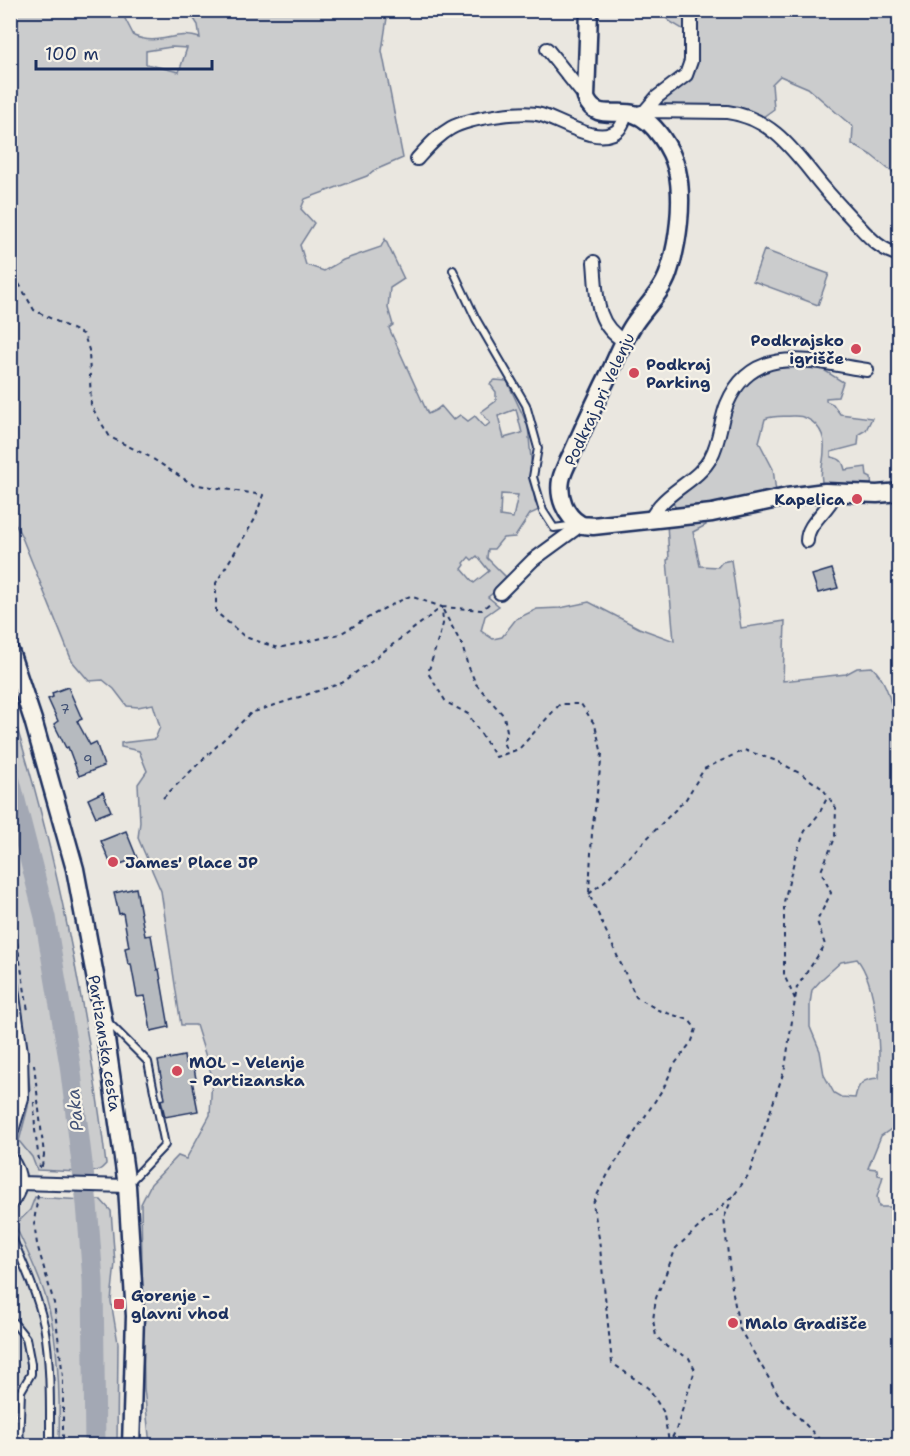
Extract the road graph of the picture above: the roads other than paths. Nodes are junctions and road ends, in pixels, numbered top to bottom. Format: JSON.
{"nodes":[{"id":1,"x":589,"y":10,"type":"edge"},
{"id":2,"x":691,"y":10,"type":"edge"},
{"id":3,"x":547,"y":49,"type":"dead end"},
{"id":4,"x":586,"y":98,"type":"junction"},
{"id":5,"x":635,"y":113,"type":"junction"},
{"id":6,"x":417,"y":159,"type":"dead end"},
{"id":7,"x":900,"y":255,"type":"edge"},
{"id":8,"x":594,"y":262,"type":"dead end"},
{"id":9,"x":453,"y":270,"type":"dead end"},
{"id":10,"x":624,"y":341,"type":"junction"},
{"id":11,"x":867,"y":370,"type":"dead end"},
{"id":12,"x":836,"y":492,"type":"junction"},
{"id":13,"x":900,"y":492,"type":"edge"},
{"id":14,"x":651,"y":519,"type":"junction"},
{"id":15,"x":581,"y":525,"type":"junction"},
{"id":16,"x":807,"y":541,"type":"dead end"},
{"id":17,"x":500,"y":593,"type":"road end"},
{"id":18,"x":10,"y":651,"type":"edge"},
{"id":19,"x":10,"y":975,"type":"edge"},
{"id":20,"x":103,"y":1018,"type":"junction"},
{"id":21,"x":10,"y":1137,"type":"edge"},
{"id":22,"x":10,"y":1158,"type":"edge"},
{"id":23,"x":20,"y":1183,"type":"junction"},
{"id":24,"x":127,"y":1186,"type":"junction"},
{"id":25,"x":10,"y":1204,"type":"edge"},
{"id":26,"x":10,"y":1233,"type":"edge"},
{"id":27,"x":10,"y":1318,"type":"edge"},
{"id":28,"x":19,"y":1446,"type":"edge"},
{"id":29,"x":50,"y":1446,"type":"edge"},
{"id":30,"x":131,"y":1446,"type":"edge"}],
"edges":[{"from":1,"to":4,"type":"street"},
{"from":2,"to":5,"type":"street"},
{"from":3,"to":4,"type":"street"},
{"from":4,"to":5,"type":"street"},
{"from":5,"to":6,"type":"street"},
{"from":5,"to":7,"type":"street"},
{"from":5,"to":10,"type":"street","name":"Podkraj pri Velenju"},
{"from":8,"to":10,"type":"street"},
{"from":9,"to":15,"type":"lane","name":"Podkraj pri Velenju"},
{"from":10,"to":15,"type":"street","name":"Podkraj pri Velenju"},
{"from":11,"to":14,"type":"street"},
{"from":12,"to":13,"type":"street","name":"Podkraj pri Velenju"},
{"from":12,"to":14,"type":"street","name":"Podkraj pri Velenju"},
{"from":12,"to":16,"type":"street"},
{"from":14,"to":15,"type":"street","name":"Podkraj pri Velenju"},
{"from":15,"to":17,"type":"street"},
{"from":18,"to":20,"type":"street","name":"Partizanska cesta"},
{"from":19,"to":21,"type":"street"},
{"from":20,"to":24,"type":"street","name":"Partizanska cesta"},
{"from":20,"to":24,"type":"lane"},
{"from":22,"to":23,"type":"street"},
{"from":23,"to":24,"type":"street"},
{"from":23,"to":25,"type":"street"},
{"from":24,"to":30,"type":"street","name":"Partizanska cesta"},
{"from":26,"to":29,"type":"lane"},
{"from":27,"to":28,"type":"lane"}]}
